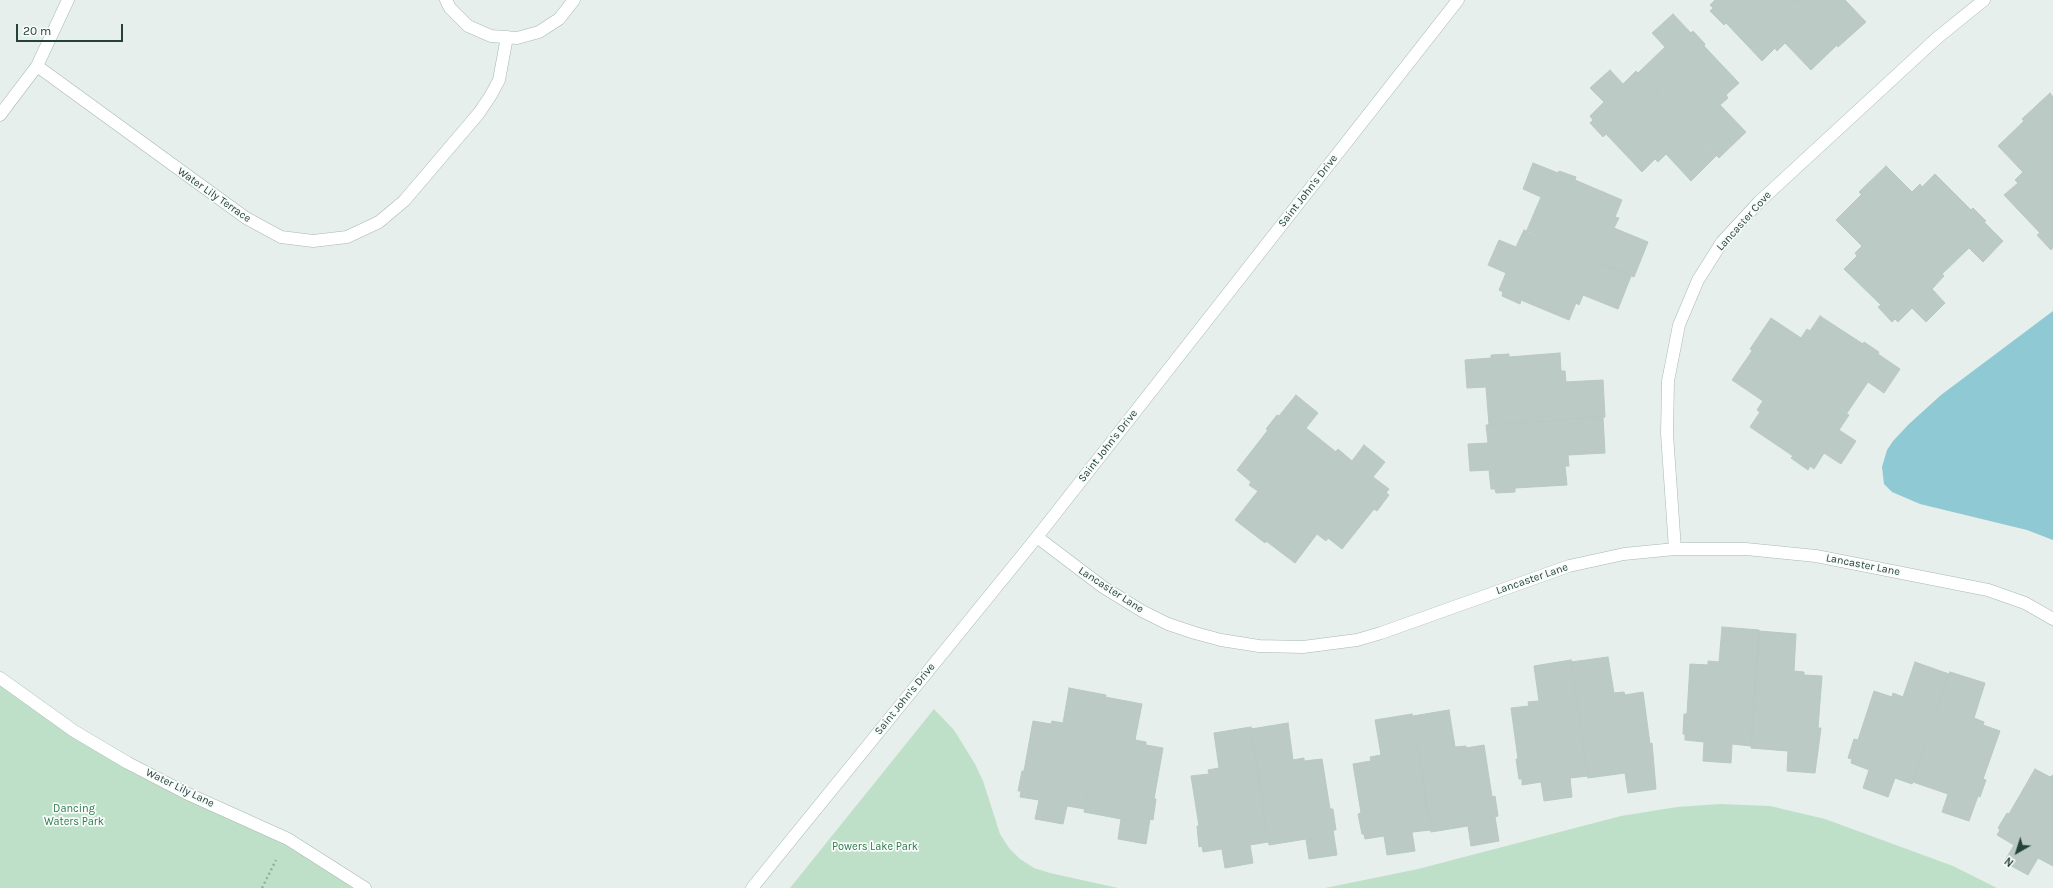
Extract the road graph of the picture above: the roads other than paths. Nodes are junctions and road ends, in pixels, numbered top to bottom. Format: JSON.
{"nodes":[{"id":1,"x":68,"y":0,"type":"edge"},
{"id":2,"x":446,"y":0,"type":"edge"},
{"id":3,"x":574,"y":0,"type":"edge"},
{"id":4,"x":1458,"y":0,"type":"edge"},
{"id":5,"x":1984,"y":0,"type":"edge"},
{"id":6,"x":507,"y":37,"type":"junction"},
{"id":7,"x":36,"y":66,"type":"junction"},
{"id":8,"x":0,"y":116,"type":"edge"},
{"id":9,"x":1037,"y":537,"type":"junction"},
{"id":10,"x":1675,"y":549,"type":"junction"},
{"id":11,"x":2053,"y":619,"type":"edge"},
{"id":12,"x":0,"y":678,"type":"edge"},
{"id":13,"x":366,"y":888,"type":"edge"},
{"id":14,"x":752,"y":888,"type":"edge"}],
"edges":[{"from":1,"to":7,"type":"street"},
{"from":2,"to":6,"type":"street"},
{"from":3,"to":6,"type":"street"},
{"from":4,"to":9,"type":"street","name":"Saint John's Drive"},
{"from":5,"to":10,"type":"street","name":"Lancaster Cove"},
{"from":6,"to":7,"type":"street","name":"Water Lily Terrace"},
{"from":7,"to":8,"type":"street"},
{"from":9,"to":10,"type":"street","name":"Lancaster Lane"},
{"from":9,"to":14,"type":"street","name":"Saint John's Drive"},
{"from":10,"to":11,"type":"street","name":"Lancaster Lane"},
{"from":12,"to":13,"type":"street","name":"Water Lily Lane"}]}
